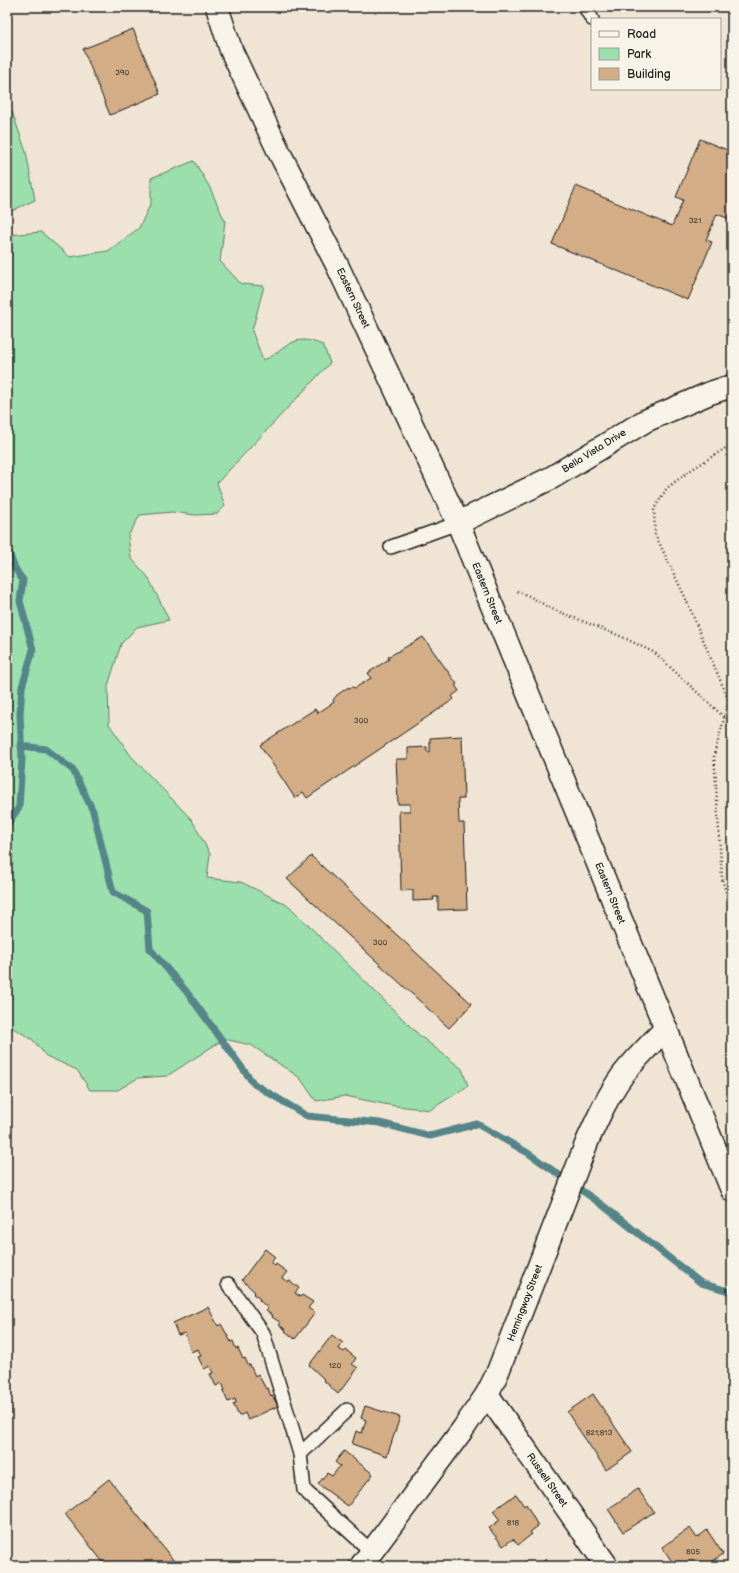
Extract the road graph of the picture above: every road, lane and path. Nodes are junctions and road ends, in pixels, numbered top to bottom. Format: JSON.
{"nodes":[{"id":1,"x":217,"y":7,"type":"edge"},
{"id":2,"x":585,"y":7,"type":"edge"},
{"id":3,"x":591,"y":18,"type":"edge"},
{"id":4,"x":732,"y":386,"type":"edge"},
{"id":5,"x":732,"y":444,"type":"edge"},
{"id":6,"x":458,"y":523,"type":"junction"},
{"id":7,"x":391,"y":547,"type":"dead end"},
{"id":8,"x":517,"y":591,"type":"dead end"},
{"id":9,"x":725,"y":718,"type":"junction"},
{"id":10,"x":732,"y":914,"type":"edge"},
{"id":11,"x":666,"y":1028,"type":"junction"},
{"id":12,"x":726,"y":1099,"type":"dead end"},
{"id":13,"x":732,"y":1099,"type":"edge"},
{"id":14,"x":732,"y":1190,"type":"edge"},
{"id":15,"x":228,"y":1284,"type":"dead end"},
{"id":16,"x":487,"y":1394,"type":"junction"},
{"id":17,"x":347,"y":1410,"type":"dead end"},
{"id":18,"x":300,"y":1454,"type":"junction"},
{"id":19,"x":367,"y":1559,"type":"edge"},
{"id":20,"x":607,"y":1566,"type":"edge"}],
"edges":[{"from":1,"to":6,"type":"street","name":"Eastern Street"},
{"from":2,"to":3,"type":"lane"},
{"from":4,"to":6,"type":"street","name":"Bella Vista Drive"},
{"from":5,"to":9,"type":"path"},
{"from":6,"to":7,"type":"lane"},
{"from":6,"to":11,"type":"street","name":"Eastern Street"},
{"from":8,"to":9,"type":"path"},
{"from":9,"to":10,"type":"path"},
{"from":11,"to":14,"type":"street","name":"Eastern Street"},
{"from":11,"to":16,"type":"street","name":"Hemingway Street"},
{"from":12,"to":13,"type":"path"},
{"from":15,"to":18,"type":"lane"},
{"from":16,"to":19,"type":"street","name":"Hemingway Street"},
{"from":16,"to":20,"type":"street","name":"Russell Street"},
{"from":17,"to":18,"type":"lane"},
{"from":18,"to":19,"type":"lane"}]}
